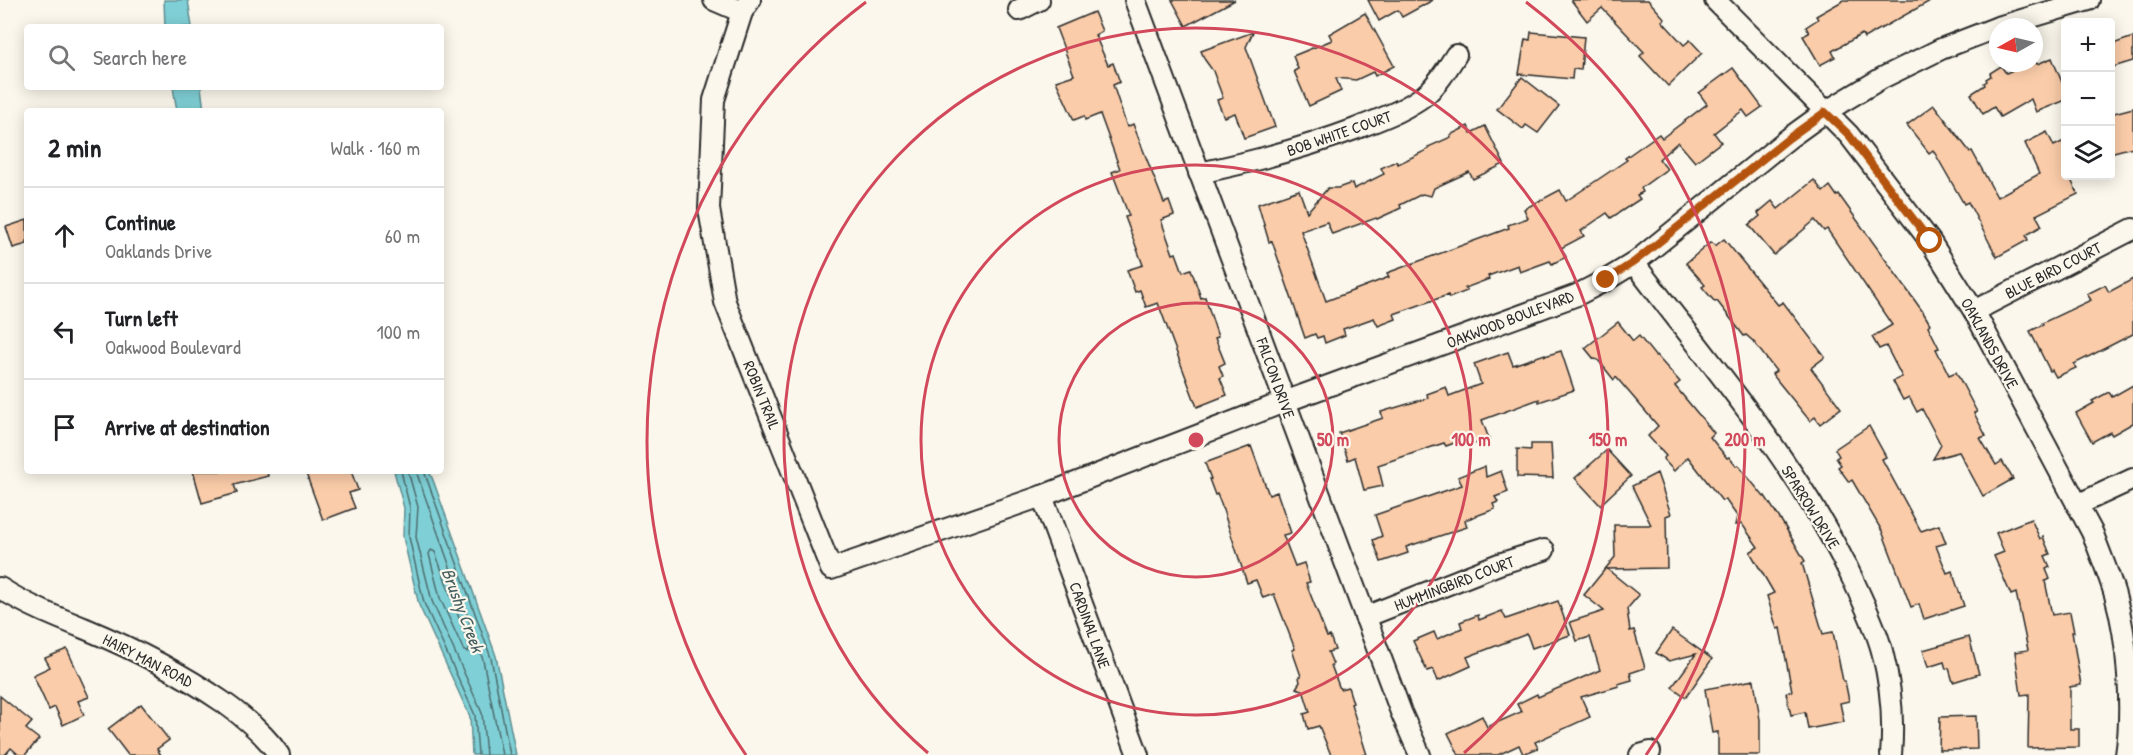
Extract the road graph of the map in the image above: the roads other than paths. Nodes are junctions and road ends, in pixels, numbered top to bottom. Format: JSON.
{"nodes":[{"id":1,"x":714,"y":0,"type":"edge"},
{"id":2,"x":1039,"y":0,"type":"edge"},
{"id":3,"x":1135,"y":0,"type":"edge"},
{"id":4,"x":1715,"y":0,"type":"edge"},
{"id":5,"x":2089,"y":0,"type":"edge"},
{"id":6,"x":746,"y":6,"type":"edge"},
{"id":7,"x":1019,"y":10,"type":"dead end"},
{"id":8,"x":2028,"y":18,"type":"edge"},
{"id":9,"x":1989,"y":31,"type":"edge"},
{"id":10,"x":1456,"y":55,"type":"dead end"},
{"id":11,"x":1825,"y":112,"type":"junction"},
{"id":12,"x":1199,"y":173,"type":"junction"},
{"id":13,"x":2133,"y":229,"type":"edge"},
{"id":14,"x":1634,"y":262,"type":"junction"},
{"id":15,"x":1974,"y":311,"type":"junction"},
{"id":16,"x":1284,"y":402,"type":"junction"},
{"id":17,"x":2133,"y":479,"type":"edge"},
{"id":18,"x":1041,"y":496,"type":"junction"},
{"id":19,"x":2078,"y":505,"type":"junction"},
{"id":20,"x":1544,"y":550,"type":"dead end"},
{"id":21,"x":0,"y":588,"type":"edge"},
{"id":22,"x":1365,"y":617,"type":"junction"},
{"id":23,"x":2131,"y":698,"type":"edge"},
{"id":24,"x":279,"y":755,"type":"edge"},
{"id":25,"x":1138,"y":755,"type":"edge"},
{"id":26,"x":1420,"y":755,"type":"edge"},
{"id":27,"x":1891,"y":755,"type":"edge"},
{"id":28,"x":2126,"y":755,"type":"edge"}],
"edges":[{"from":1,"to":6,"type":"street"},
{"from":2,"to":7,"type":"street"},
{"from":3,"to":12,"type":"street","name":"FALCON DRIVE"},
{"from":4,"to":11,"type":"street","name":"OAKLANDS DRIVE"},
{"from":5,"to":8,"type":"street","name":"OAKWOOD BOULEVARD"},
{"from":6,"to":18,"type":"street","name":"ROBIN TRAIL"},
{"from":9,"to":11,"type":"street","name":"OAKWOOD BOULEVARD"},
{"from":10,"to":12,"type":"street","name":"BOB WHITE COURT"},
{"from":11,"to":14,"type":"street","name":"OAKWOOD BOULEVARD"},
{"from":11,"to":15,"type":"street","name":"OAKLANDS DRIVE"},
{"from":12,"to":16,"type":"street","name":"FALCON DRIVE"},
{"from":13,"to":15,"type":"street","name":"BLUE BIRD COURT"},
{"from":14,"to":16,"type":"street","name":"OAKWOOD BOULEVARD"},
{"from":14,"to":27,"type":"street","name":"SPARROW DRIVE"},
{"from":15,"to":19,"type":"street","name":"OAKLANDS DRIVE"},
{"from":16,"to":18,"type":"street","name":"OAKWOOD BOULEVARD"},
{"from":16,"to":22,"type":"street","name":"FALCON DRIVE"},
{"from":17,"to":19,"type":"street"},
{"from":18,"to":25,"type":"street","name":"CARDINAL LANE"},
{"from":19,"to":23,"type":"street","name":"OAKLANDS DRIVE"},
{"from":20,"to":22,"type":"street","name":"HUMMINGBIRD COURT"},
{"from":21,"to":24,"type":"street","name":"HAIRY MAN ROAD"},
{"from":22,"to":26,"type":"street","name":"FALCON DRIVE"},
{"from":23,"to":28,"type":"street","name":"OAKLANDS DRIVE"}]}
